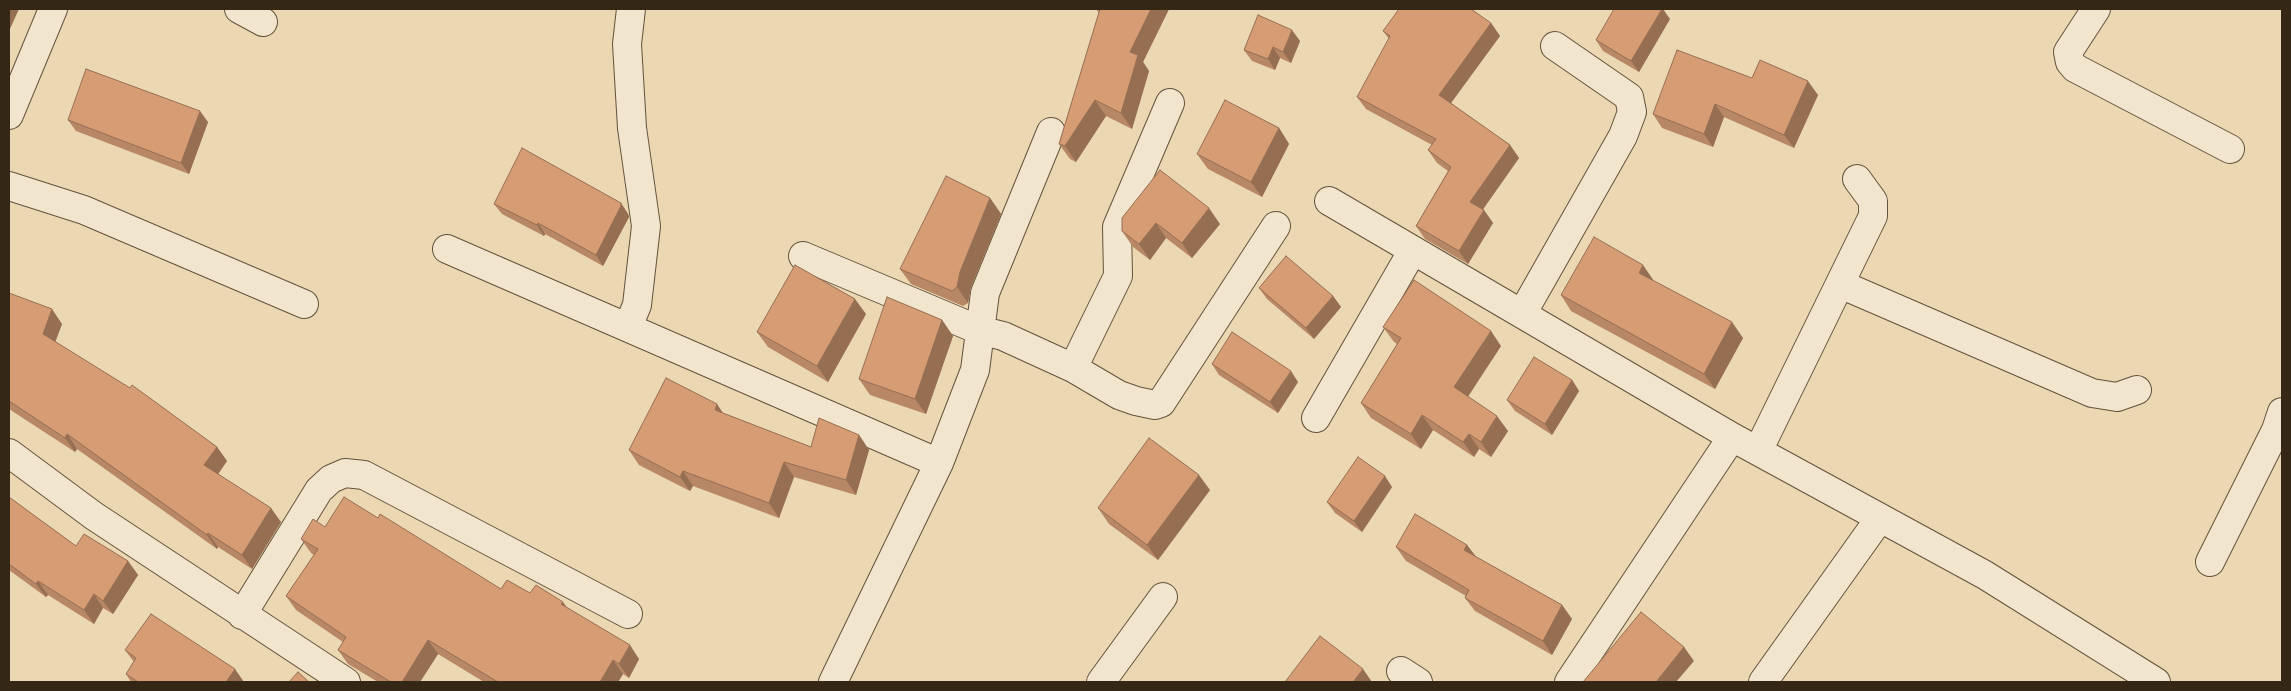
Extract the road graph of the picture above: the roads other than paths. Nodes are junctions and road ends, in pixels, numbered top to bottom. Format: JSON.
{"nodes":[{"id":1,"x":53,"y":9,"type":"edge"},
{"id":2,"x":239,"y":9,"type":"edge"},
{"id":3,"x":631,"y":9,"type":"edge"},
{"id":4,"x":2096,"y":9,"type":"edge"},
{"id":5,"x":263,"y":22,"type":"dead end"},
{"id":6,"x":1554,"y":46,"type":"dead end"},
{"id":7,"x":1170,"y":103,"type":"dead end"},
{"id":8,"x":9,"y":115,"type":"edge"},
{"id":9,"x":1051,"y":132,"type":"dead end"},
{"id":10,"x":2230,"y":149,"type":"dead end"},
{"id":11,"x":1857,"y":179,"type":"dead end"},
{"id":12,"x":9,"y":186,"type":"edge"},
{"id":13,"x":1330,"y":201,"type":"dead end"},
{"id":14,"x":1276,"y":226,"type":"dead end"},
{"id":15,"x":447,"y":249,"type":"dead end"},
{"id":16,"x":1413,"y":250,"type":"junction"},
{"id":17,"x":803,"y":256,"type":"dead end"},
{"id":18,"x":1840,"y":284,"type":"junction"},
{"id":19,"x":304,"y":304,"type":"dead end"},
{"id":20,"x":1522,"y":314,"type":"junction"},
{"id":21,"x":628,"y":327,"type":"junction"},
{"id":22,"x":979,"y":330,"type":"junction"},
{"id":23,"x":1073,"y":368,"type":"junction"},
{"id":24,"x":2137,"y":390,"type":"dead end"},
{"id":25,"x":2282,"y":412,"type":"edge"},
{"id":26,"x":1316,"y":418,"type":"dead end"},
{"id":27,"x":1732,"y":437,"type":"junction"},
{"id":28,"x":1758,"y":450,"type":"junction"},
{"id":29,"x":9,"y":452,"type":"edge"},
{"id":30,"x":939,"y":463,"type":"junction"},
{"id":31,"x":1880,"y":518,"type":"junction"},
{"id":32,"x":2210,"y":562,"type":"dead end"},
{"id":33,"x":1163,"y":596,"type":"dead end"},
{"id":34,"x":628,"y":614,"type":"dead end"},
{"id":35,"x":242,"y":615,"type":"junction"},
{"id":36,"x":346,"y":682,"type":"edge"},
{"id":37,"x":833,"y":682,"type":"edge"},
{"id":38,"x":1101,"y":682,"type":"edge"},
{"id":39,"x":1569,"y":682,"type":"edge"},
{"id":40,"x":1763,"y":682,"type":"edge"},
{"id":41,"x":2156,"y":682,"type":"edge"}],
"edges":[{"from":1,"to":8,"type":"street"},
{"from":2,"to":5,"type":"street"},
{"from":3,"to":21,"type":"street"},
{"from":4,"to":10,"type":"street"},
{"from":6,"to":20,"type":"street"},
{"from":7,"to":23,"type":"street"},
{"from":9,"to":22,"type":"street"},
{"from":11,"to":18,"type":"street"},
{"from":12,"to":19,"type":"street"},
{"from":13,"to":16,"type":"street"},
{"from":14,"to":23,"type":"street"},
{"from":15,"to":21,"type":"street"},
{"from":16,"to":20,"type":"street"},
{"from":16,"to":26,"type":"street"},
{"from":17,"to":22,"type":"street"},
{"from":18,"to":24,"type":"street"},
{"from":18,"to":28,"type":"street"},
{"from":20,"to":27,"type":"street"},
{"from":21,"to":30,"type":"street"},
{"from":22,"to":23,"type":"street"},
{"from":22,"to":30,"type":"street"},
{"from":25,"to":32,"type":"street"},
{"from":27,"to":28,"type":"street"},
{"from":27,"to":39,"type":"street"},
{"from":28,"to":31,"type":"street"},
{"from":29,"to":35,"type":"street"},
{"from":30,"to":37,"type":"street"},
{"from":31,"to":40,"type":"street"},
{"from":31,"to":41,"type":"street"},
{"from":33,"to":38,"type":"street"},
{"from":34,"to":35,"type":"street"},
{"from":35,"to":36,"type":"street"}]}
